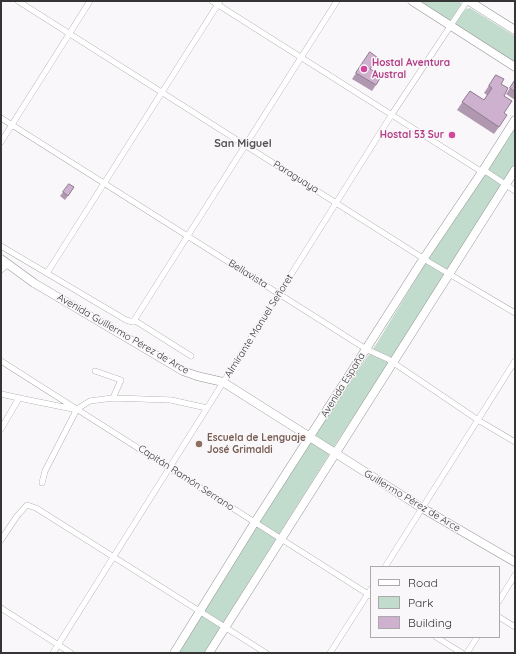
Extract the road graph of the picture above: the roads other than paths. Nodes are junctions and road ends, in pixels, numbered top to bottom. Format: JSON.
{"nodes":[{"id":1,"x":18,"y":1,"type":"edge"},
{"id":2,"x":90,"y":1,"type":"edge"},
{"id":3,"x":337,"y":1,"type":"edge"},
{"id":4,"x":412,"y":1,"type":"edge"},
{"id":5,"x":468,"y":1,"type":"edge"},
{"id":6,"x":217,"y":2,"type":"edge"},
{"id":7,"x":450,"y":25,"type":"junction"},
{"id":8,"x":515,"y":30,"type":"edge"},
{"id":9,"x":70,"y":34,"type":"junction"},
{"id":10,"x":301,"y":57,"type":"junction"},
{"id":11,"x":515,"y":67,"type":"edge"},
{"id":12,"x":162,"y":92,"type":"junction"},
{"id":13,"x":392,"y":114,"type":"junction"},
{"id":14,"x":1,"y":118,"type":"edge"},
{"id":15,"x":515,"y":120,"type":"edge"},
{"id":16,"x":12,"y":125,"type":"junction"},
{"id":17,"x":1,"y":142,"type":"edge"},
{"id":18,"x":246,"y":145,"type":"junction"},
{"id":19,"x":515,"y":170,"type":"edge"},
{"id":20,"x":482,"y":172,"type":"junction"},
{"id":21,"x":104,"y":183,"type":"junction"},
{"id":22,"x":506,"y":185,"type":"junction"},
{"id":23,"x":515,"y":191,"type":"edge"},
{"id":24,"x":336,"y":202,"type":"junction"},
{"id":25,"x":188,"y":236,"type":"junction"},
{"id":26,"x":1,"y":246,"type":"edge"},
{"id":27,"x":424,"y":258,"type":"junction"},
{"id":28,"x":4,"y":261,"type":"edge"},
{"id":29,"x":1,"y":270,"type":"edge"},
{"id":30,"x":47,"y":273,"type":"junction"},
{"id":31,"x":449,"y":274,"type":"junction"},
{"id":32,"x":280,"y":294,"type":"junction"},
{"id":33,"x":515,"y":313,"type":"edge"},
{"id":34,"x":134,"y":321,"type":"junction"},
{"id":35,"x":366,"y":349,"type":"junction"},
{"id":36,"x":191,"y":356,"type":"dead end"},
{"id":37,"x":1,"y":361,"type":"edge"},
{"id":38,"x":515,"y":361,"type":"edge"},
{"id":39,"x":393,"y":363,"type":"junction"},
{"id":40,"x":95,"y":371,"type":"dead end"},
{"id":41,"x":223,"y":382,"type":"junction"},
{"id":42,"x":1,"y":394,"type":"edge"},
{"id":43,"x":19,"y":398,"type":"junction"},
{"id":44,"x":113,"y":398,"type":"junction"},
{"id":45,"x":207,"y":408,"type":"junction"},
{"id":46,"x":77,"y":409,"type":"junction"},
{"id":47,"x":478,"y":420,"type":"junction"},
{"id":48,"x":1,"y":429,"type":"edge"},
{"id":49,"x":311,"y":436,"type":"junction"},
{"id":50,"x":515,"y":442,"type":"edge"},
{"id":51,"x":335,"y":454,"type":"junction"},
{"id":52,"x":170,"y":467,"type":"junction"},
{"id":53,"x":42,"y":483,"type":"dead end"},
{"id":54,"x":422,"y":508,"type":"junction"},
{"id":55,"x":255,"y":522,"type":"junction"},
{"id":56,"x":281,"y":539,"type":"junction"},
{"id":57,"x":1,"y":540,"type":"edge"},
{"id":58,"x":114,"y":557,"type":"junction"},
{"id":59,"x":515,"y":562,"type":"edge"},
{"id":60,"x":386,"y":566,"type":"edge"},
{"id":61,"x":515,"y":575,"type":"edge"},
{"id":62,"x":370,"y":593,"type":"edge"},
{"id":63,"x":500,"y":599,"type":"edge"},
{"id":64,"x":1,"y":608,"type":"edge"},
{"id":65,"x":201,"y":612,"type":"junction"},
{"id":66,"x":500,"y":618,"type":"edge"},
{"id":67,"x":225,"y":627,"type":"junction"},
{"id":68,"x":515,"y":627,"type":"edge"},
{"id":69,"x":438,"y":638,"type":"edge"},
{"id":70,"x":476,"y":638,"type":"edge"},
{"id":71,"x":58,"y":645,"type":"junction"},
{"id":72,"x":53,"y":653,"type":"edge"},
{"id":73,"x":71,"y":653,"type":"edge"},
{"id":74,"x":174,"y":653,"type":"edge"},
{"id":75,"x":209,"y":653,"type":"edge"},
{"id":76,"x":266,"y":653,"type":"edge"},
{"id":77,"x":330,"y":653,"type":"edge"},
{"id":78,"x":462,"y":653,"type":"edge"},
{"id":79,"x":467,"y":653,"type":"edge"}],
"edges":[{"from":1,"to":9,"type":"street","name":"Paraguaya"},
{"from":2,"to":9,"type":"street"},
{"from":3,"to":10,"type":"street"},
{"from":4,"to":7,"type":"main road"},
{"from":5,"to":7,"type":"street","name":"Almirante Manuel Señoret"},
{"from":5,"to":8,"type":"main road"},
{"from":6,"to":10,"type":"street"},
{"from":6,"to":12,"type":"street"},
{"from":7,"to":11,"type":"main road"},
{"from":7,"to":13,"type":"street","name":"Almirante Manuel Señoret"},
{"from":9,"to":12,"type":"street","name":"Paraguaya"},
{"from":9,"to":16,"type":"street"},
{"from":10,"to":13,"type":"street"},
{"from":10,"to":18,"type":"street"},
{"from":12,"to":18,"type":"street","name":"Paraguaya"},
{"from":12,"to":21,"type":"street"},
{"from":13,"to":20,"type":"street"},
{"from":13,"to":24,"type":"street","name":"Almirante Manuel Señoret"},
{"from":14,"to":16,"type":"street","name":"Bellavista"},
{"from":15,"to":20,"type":"main road","name":"Avenida España"},
{"from":16,"to":17,"type":"street"},
{"from":16,"to":21,"type":"street","name":"Bellavista"},
{"from":18,"to":24,"type":"street","name":"Paraguaya"},
{"from":18,"to":25,"type":"street"},
{"from":19,"to":22,"type":"main road"},
{"from":20,"to":22,"type":"street"},
{"from":20,"to":27,"type":"main road","name":"Avenida España"},
{"from":21,"to":25,"type":"street","name":"Bellavista"},
{"from":21,"to":30,"type":"street"},
{"from":22,"to":23,"type":"street"},
{"from":22,"to":31,"type":"main road"},
{"from":24,"to":27,"type":"street","name":"Paraguaya"},
{"from":24,"to":32,"type":"street","name":"Almirante Manuel Señoret"},
{"from":25,"to":32,"type":"street","name":"Bellavista"},
{"from":25,"to":34,"type":"street"},
{"from":26,"to":30,"type":"street","name":"Avenida Guillermo Pérez de Arce"},
{"from":27,"to":31,"type":"street","name":"Paraguaya"},
{"from":27,"to":35,"type":"main road","name":"Avenida España"},
{"from":28,"to":29,"type":"street"},
{"from":28,"to":41,"type":"main road","name":"Avenida Guillermo Pérez de Arce"},
{"from":30,"to":34,"type":"street","name":"Avenida Guillermo Pérez de Arce"},
{"from":31,"to":33,"type":"street","name":"Paraguaya"},
{"from":31,"to":39,"type":"main road"},
{"from":32,"to":35,"type":"street","name":"Bellavista"},
{"from":32,"to":41,"type":"street","name":"Almirante Manuel Señoret"},
{"from":34,"to":36,"type":"street","name":"Avenida Guillermo Pérez de Arce"},
{"from":35,"to":39,"type":"street","name":"Bellavista"},
{"from":35,"to":49,"type":"main road","name":"Avenida España"},
{"from":37,"to":46,"type":"street","name":"Capitán Ramón Serrano"},
{"from":38,"to":47,"type":"street"},
{"from":39,"to":47,"type":"street","name":"Bellavista"},
{"from":39,"to":51,"type":"main road"},
{"from":40,"to":44,"type":"street"},
{"from":41,"to":45,"type":"street","name":"Almirante Manuel Señoret"},
{"from":41,"to":49,"type":"main road","name":"Avenida Guillermo Pérez de Arce"},
{"from":42,"to":43,"type":"street"},
{"from":43,"to":46,"type":"street"},
{"from":43,"to":48,"type":"street"},
{"from":44,"to":45,"type":"street"},
{"from":44,"to":46,"type":"street"},
{"from":45,"to":52,"type":"street","name":"Almirante Manuel Señoret"},
{"from":46,"to":52,"type":"street","name":"Capitán Ramón Serrano"},
{"from":46,"to":53,"type":"street"},
{"from":47,"to":50,"type":"street","name":"Bellavista"},
{"from":47,"to":54,"type":"street"},
{"from":49,"to":51,"type":"main road","name":"Guillermo Pérez de Arce"},
{"from":49,"to":55,"type":"main road","name":"Avenida España"},
{"from":51,"to":54,"type":"main road","name":"Guillermo Pérez de Arce"},
{"from":51,"to":56,"type":"main road"},
{"from":52,"to":55,"type":"street","name":"Capitán Ramón Serrano"},
{"from":52,"to":58,"type":"street","name":"Almirante Manuel Señoret"},
{"from":54,"to":59,"type":"main road","name":"Guillermo Pérez de Arce"},
{"from":54,"to":60,"type":"street"},
{"from":55,"to":56,"type":"street","name":"Capitán Ramón Serrano"},
{"from":55,"to":65,"type":"main road","name":"Avenida España"},
{"from":56,"to":62,"type":"street","name":"Capitán Ramón Serrano"},
{"from":56,"to":67,"type":"main road"},
{"from":57,"to":58,"type":"street"},
{"from":58,"to":65,"type":"street"},
{"from":58,"to":71,"type":"street","name":"Almirante Manuel Señoret"},
{"from":61,"to":63,"type":"street"},
{"from":62,"to":77,"type":"street"},
{"from":64,"to":71,"type":"street"},
{"from":65,"to":67,"type":"street"},
{"from":65,"to":74,"type":"main road","name":"Avenida España"},
{"from":66,"to":68,"type":"street"},
{"from":67,"to":75,"type":"main road"},
{"from":67,"to":76,"type":"street"},
{"from":69,"to":78,"type":"street"},
{"from":70,"to":79,"type":"street"},
{"from":71,"to":72,"type":"street","name":"Almirante Manuel Señoret"},
{"from":71,"to":73,"type":"street"}]}
